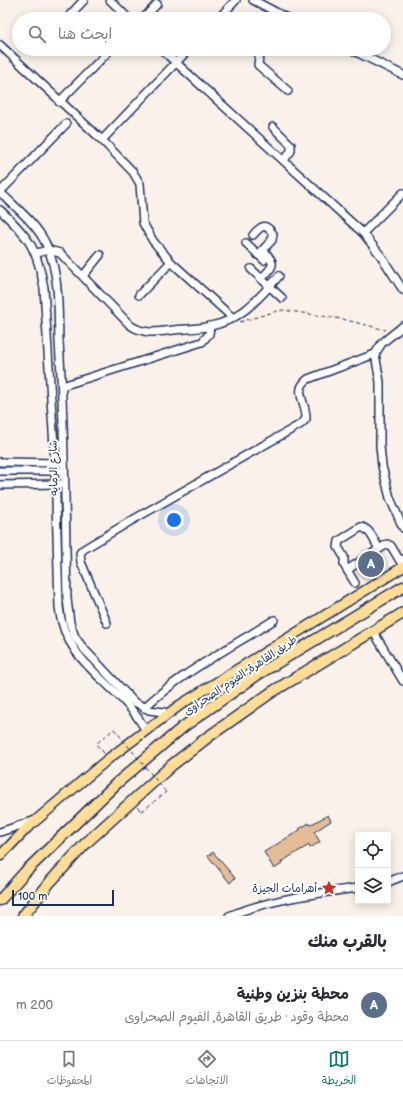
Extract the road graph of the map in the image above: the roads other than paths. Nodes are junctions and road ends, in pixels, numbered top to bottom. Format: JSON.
{"nodes":[{"id":1,"x":84,"y":0,"type":"edge"},
{"id":2,"x":110,"y":0,"type":"edge"},
{"id":3,"x":236,"y":0,"type":"edge"},
{"id":4,"x":253,"y":0,"type":"edge"},
{"id":5,"x":157,"y":4,"type":"dead end"},
{"id":6,"x":74,"y":12,"type":"edge"},
{"id":7,"x":122,"y":12,"type":"edge"},
{"id":8,"x":150,"y":12,"type":"edge"},
{"id":9,"x":225,"y":12,"type":"edge"},
{"id":10,"x":276,"y":12,"type":"edge"},
{"id":11,"x":0,"y":44,"type":"edge"},
{"id":12,"x":12,"y":56,"type":"edge"},
{"id":13,"x":12,"y":56,"type":"edge"},
{"id":14,"x":104,"y":56,"type":"edge"},
{"id":15,"x":169,"y":56,"type":"edge"},
{"id":16,"x":182,"y":56,"type":"edge"},
{"id":17,"x":260,"y":56,"type":"edge"},
{"id":18,"x":364,"y":56,"type":"edge"},
{"id":19,"x":176,"y":62,"type":"junction"},
{"id":20,"x":403,"y":76,"type":"edge"},
{"id":21,"x":288,"y":91,"type":"dead end"},
{"id":22,"x":59,"y":102,"type":"junction"},
{"id":23,"x":66,"y":124,"type":"dead end"},
{"id":24,"x":273,"y":127,"type":"dead end"},
{"id":25,"x":102,"y":140,"type":"junction"},
{"id":26,"x":284,"y":160,"type":"junction"},
{"id":27,"x":0,"y":192,"type":"edge"},
{"id":28,"x":402,"y":196,"type":"edge"},
{"id":29,"x":0,"y":210,"type":"edge"},
{"id":30,"x":363,"y":233,"type":"junction"},
{"id":31,"x":253,"y":235,"type":"dead end"},
{"id":32,"x":246,"y":243,"type":"dead end"},
{"id":33,"x":48,"y":250,"type":"junction"},
{"id":34,"x":36,"y":253,"type":"junction"},
{"id":35,"x":100,"y":255,"type":"dead end"},
{"id":36,"x":262,"y":255,"type":"junction"},
{"id":37,"x":171,"y":262,"type":"junction"},
{"id":38,"x":251,"y":269,"type":"dead end"},
{"id":39,"x":83,"y":276,"type":"junction"},
{"id":40,"x":279,"y":276,"type":"dead end"},
{"id":41,"x":262,"y":279,"type":"junction"},
{"id":42,"x":270,"y":287,"type":"junction"},
{"id":43,"x":403,"y":290,"type":"edge"},
{"id":44,"x":139,"y":295,"type":"dead end"},
{"id":45,"x":282,"y":298,"type":"dead end"},
{"id":46,"x":232,"y":318,"type":"junction"},
{"id":47,"x":210,"y":326,"type":"junction"},
{"id":48,"x":403,"y":326,"type":"edge"},
{"id":49,"x":375,"y":354,"type":"junction"},
{"id":50,"x":62,"y":386,"type":"junction"},
{"id":51,"x":0,"y":462,"type":"edge"},
{"id":52,"x":55,"y":463,"type":"junction"},
{"id":53,"x":64,"y":463,"type":"junction"},
{"id":54,"x":0,"y":471,"type":"edge"},
{"id":55,"x":56,"y":471,"type":"junction"},
{"id":56,"x":64,"y":471,"type":"junction"},
{"id":57,"x":56,"y":484,"type":"junction"},
{"id":58,"x":65,"y":484,"type":"junction"},
{"id":59,"x":0,"y":485,"type":"edge"},
{"id":60,"x":403,"y":528,"type":"edge"},
{"id":61,"x":379,"y":549,"type":"junction"},
{"id":62,"x":403,"y":559,"type":"edge"},
{"id":63,"x":403,"y":567,"type":"edge"},
{"id":64,"x":347,"y":570,"type":"junction"},
{"id":65,"x":355,"y":583,"type":"dead end"},
{"id":66,"x":403,"y":586,"type":"edge"},
{"id":67,"x":403,"y":612,"type":"edge"},
{"id":68,"x":274,"y":620,"type":"dead end"},
{"id":69,"x":107,"y":623,"type":"dead end"},
{"id":70,"x":373,"y":631,"type":"junction"},
{"id":71,"x":403,"y":681,"type":"edge"},
{"id":72,"x":144,"y":708,"type":"junction"},
{"id":73,"x":168,"y":714,"type":"junction"},
{"id":74,"x":146,"y":730,"type":"junction"},
{"id":75,"x":37,"y":820,"type":"junction"},
{"id":76,"x":0,"y":832,"type":"edge"},
{"id":77,"x":0,"y":856,"type":"edge"},
{"id":78,"x":403,"y":876,"type":"edge"},
{"id":79,"x":391,"y":881,"type":"edge"},
{"id":80,"x":355,"y":888,"type":"edge"},
{"id":81,"x":0,"y":900,"type":"edge"},
{"id":82,"x":23,"y":916,"type":"edge"},
{"id":83,"x":230,"y":916,"type":"edge"}],
"edges":[{"from":1,"to":6,"type":"street"},
{"from":2,"to":7,"type":"street"},
{"from":3,"to":9,"type":"street"},
{"from":4,"to":10,"type":"street"},
{"from":5,"to":8,"type":"street"},
{"from":11,"to":12,"type":"street"},
{"from":13,"to":22,"type":"street"},
{"from":14,"to":22,"type":"street"},
{"from":15,"to":19,"type":"street"},
{"from":16,"to":19,"type":"street"},
{"from":17,"to":21,"type":"street"},
{"from":18,"to":20,"type":"street"},
{"from":19,"to":25,"type":"street"},
{"from":19,"to":26,"type":"street"},
{"from":22,"to":25,"type":"street"},
{"from":23,"to":27,"type":"street"},
{"from":24,"to":26,"type":"street"},
{"from":25,"to":37,"type":"street"},
{"from":26,"to":30,"type":"street"},
{"from":27,"to":33,"type":"street","name":"شارع الرمايه"},
{"from":28,"to":30,"type":"street"},
{"from":29,"to":34,"type":"street","name":"شارع الرمايه"},
{"from":30,"to":43,"type":"street"},
{"from":31,"to":36,"type":"street"},
{"from":32,"to":36,"type":"street"},
{"from":33,"to":34,"type":"street"},
{"from":33,"to":39,"type":"street"},
{"from":33,"to":50,"type":"street","name":"شارع الرمايه"},
{"from":34,"to":52,"type":"street","name":"شارع الرمايه"},
{"from":35,"to":39,"type":"street"},
{"from":36,"to":41,"type":"street"},
{"from":37,"to":44,"type":"street"},
{"from":37,"to":46,"type":"street"},
{"from":38,"to":41,"type":"street"},
{"from":39,"to":47,"type":"street"},
{"from":40,"to":42,"type":"street"},
{"from":41,"to":42,"type":"street"},
{"from":42,"to":45,"type":"street"},
{"from":42,"to":46,"type":"street"},
{"from":46,"to":47,"type":"street"},
{"from":47,"to":50,"type":"street"},
{"from":48,"to":49,"type":"street"},
{"from":49,"to":60,"type":"street"},
{"from":49,"to":69,"type":"street"},
{"from":50,"to":53,"type":"street","name":"شارع الرمايه"},
{"from":51,"to":52,"type":"street"},
{"from":52,"to":53,"type":"street"},
{"from":52,"to":55,"type":"street","name":"شارع الرمايه"},
{"from":53,"to":56,"type":"street","name":"شارع الرمايه"},
{"from":54,"to":55,"type":"street"},
{"from":55,"to":56,"type":"street"},
{"from":55,"to":57,"type":"street","name":"شارع الرمايه"},
{"from":56,"to":58,"type":"street","name":"شارع الرمايه"},
{"from":57,"to":58,"type":"street"},
{"from":57,"to":59,"type":"street"},
{"from":57,"to":74,"type":"street","name":"شارع الرمايه"},
{"from":58,"to":72,"type":"street","name":"شارع الرمايه"},
{"from":61,"to":62,"type":"street"},
{"from":61,"to":64,"type":"street"},
{"from":61,"to":64,"type":"street"},
{"from":63,"to":73,"type":"main road"},
{"from":64,"to":65,"type":"street"},
{"from":66,"to":81,"type":"highway","name":"طريق القاهرة, الفيوم الصحراوى"},
{"from":67,"to":70,"type":"highway"},
{"from":68,"to":72,"type":"street"},
{"from":70,"to":71,"type":"street"},
{"from":70,"to":82,"type":"highway"},
{"from":72,"to":73,"type":"street","name":"شارع الرمايه"},
{"from":73,"to":74,"type":"main road"},
{"from":74,"to":75,"type":"main road"},
{"from":75,"to":76,"type":"street"},
{"from":75,"to":77,"type":"main road"},
{"from":78,"to":79,"type":"street"},
{"from":80,"to":83,"type":"street"}]}
